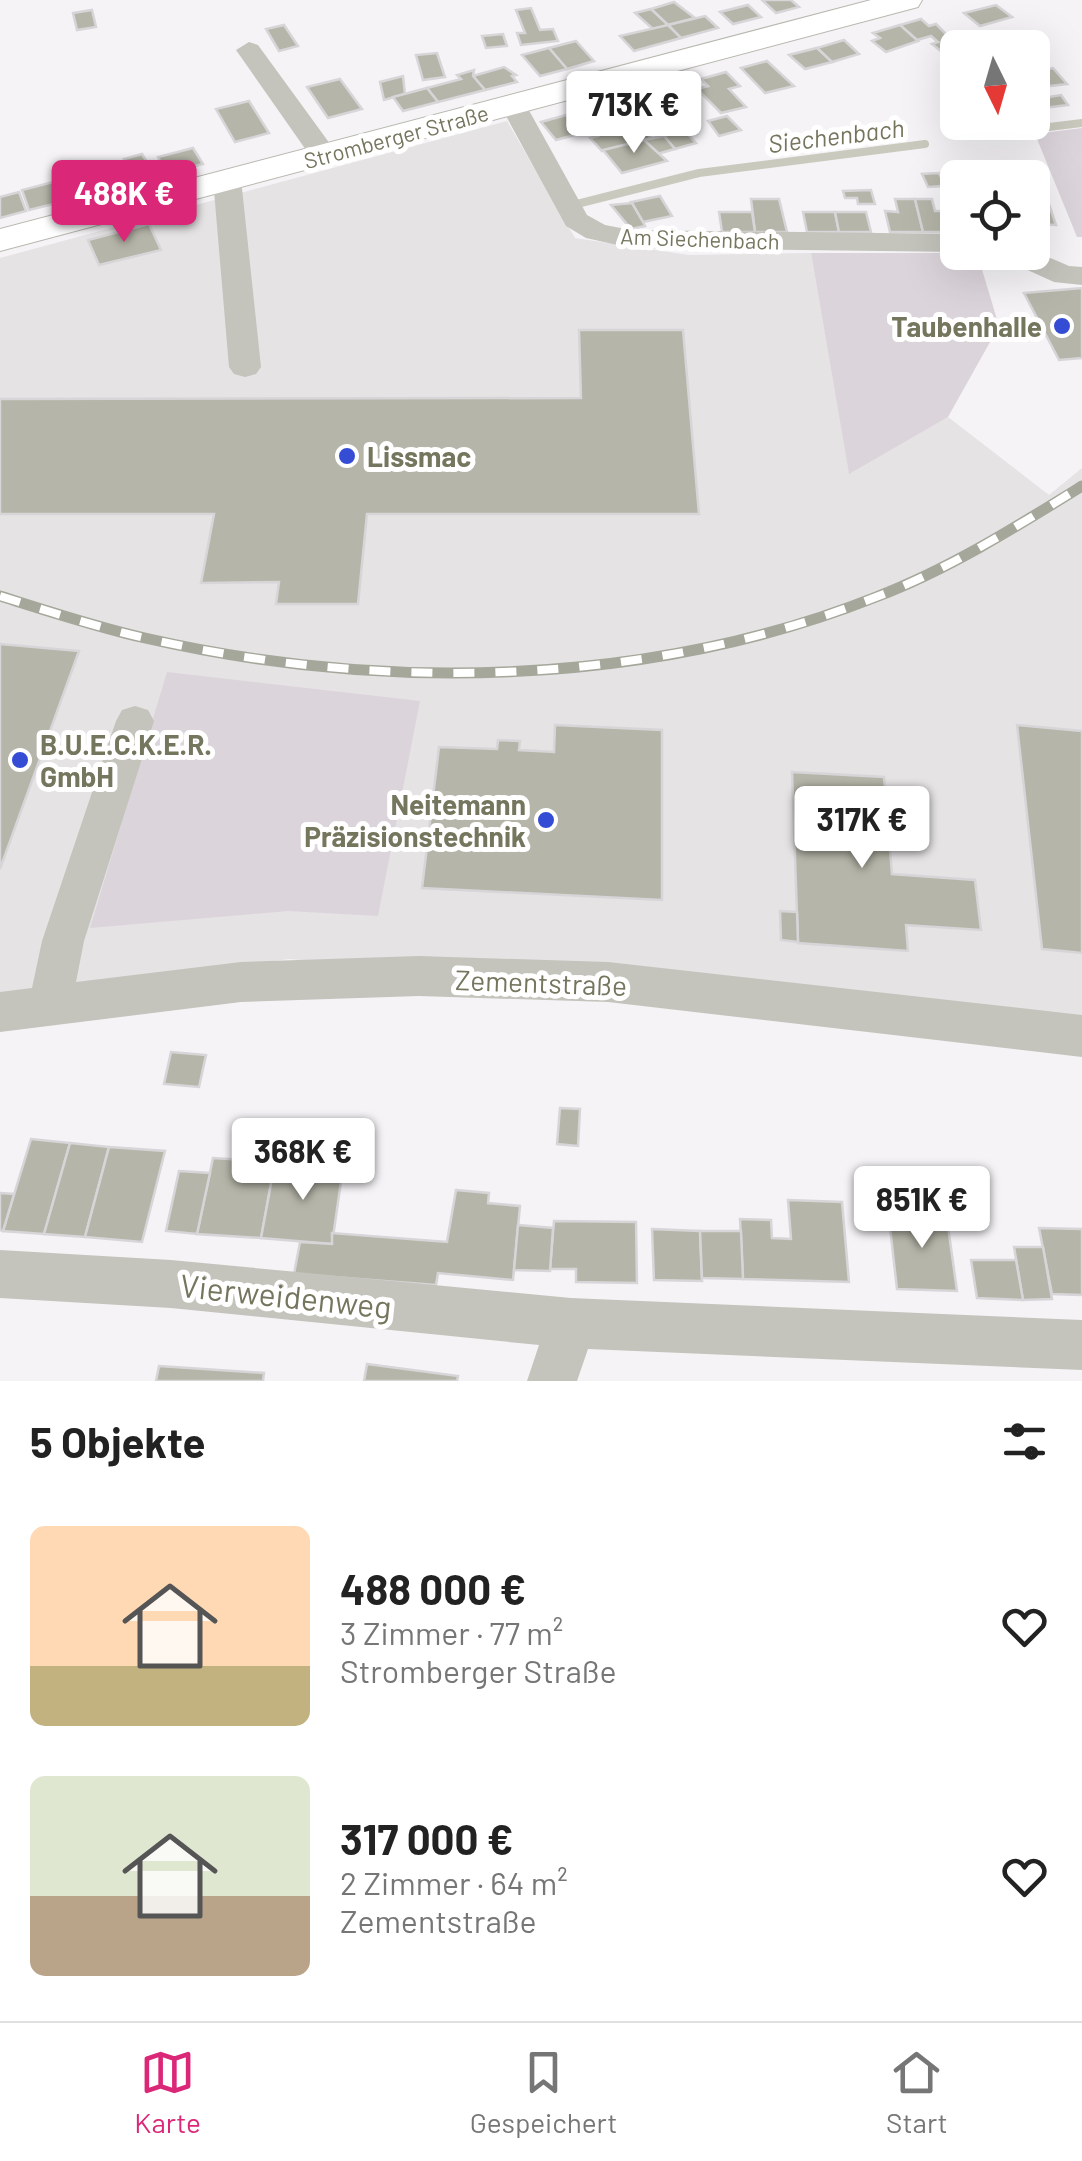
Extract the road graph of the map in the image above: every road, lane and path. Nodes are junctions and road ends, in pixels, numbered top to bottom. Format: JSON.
{"nodes":[{"id":1,"x":907,"y":0,"type":"edge"},
{"id":2,"x":249,"y":50,"type":"dead end"},
{"id":3,"x":513,"y":105,"type":"junction"},
{"id":4,"x":323,"y":154,"type":"junction"},
{"id":5,"x":227,"y":179,"type":"junction"},
{"id":6,"x":0,"y":240,"type":"edge"},
{"id":7,"x":940,"y":243,"type":"edge"},
{"id":8,"x":1050,"y":269,"type":"edge"},
{"id":9,"x":1082,"y":276,"type":"edge"},
{"id":10,"x":245,"y":367,"type":"dead end"},
{"id":11,"x":135,"y":720,"type":"dead end"},
{"id":12,"x":50,"y":1005,"type":"junction"},
{"id":13,"x":0,"y":1012,"type":"edge"},
{"id":14,"x":1082,"y":1036,"type":"edge"},
{"id":15,"x":0,"y":1274,"type":"edge"},
{"id":16,"x":571,"y":1323,"type":"junction"},
{"id":17,"x":1082,"y":1345,"type":"edge"},
{"id":18,"x":552,"y":1381,"type":"edge"}],
"edges":[{"from":1,"to":3,"type":"main road","name":"Stromberger Straße"},
{"from":2,"to":4,"type":"street"},
{"from":3,"to":4,"type":"main road","name":"Stromberger Straße"},
{"from":3,"to":7,"type":"street","name":"Am Siechenbach"},
{"from":4,"to":5,"type":"main road","name":"Stromberger Straße"},
{"from":5,"to":6,"type":"main road","name":"Stromberger Straße"},
{"from":5,"to":10,"type":"street"},
{"from":8,"to":9,"type":"street"},
{"from":11,"to":12,"type":"street"},
{"from":12,"to":13,"type":"street","name":"Zementstraße"},
{"from":12,"to":14,"type":"street","name":"Zementstraße"},
{"from":15,"to":16,"type":"street","name":"Vierweidenweg"},
{"from":16,"to":17,"type":"street","name":"Vierweidenweg"},
{"from":16,"to":18,"type":"street"}]}
